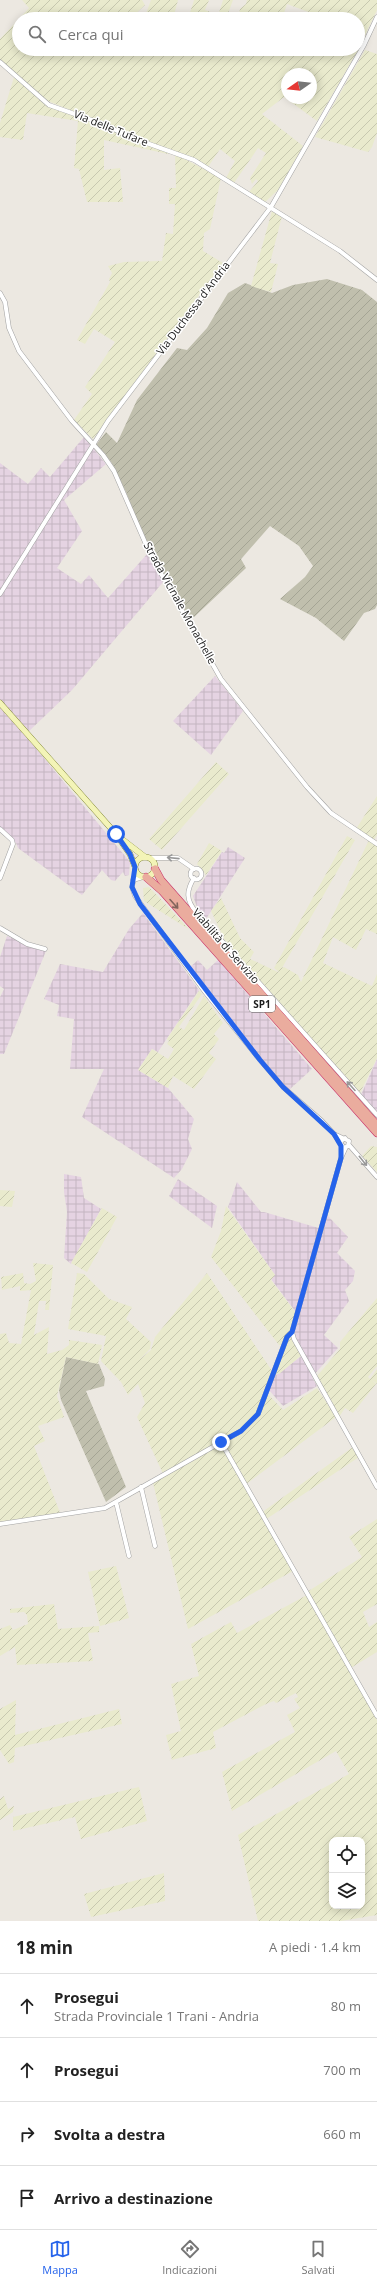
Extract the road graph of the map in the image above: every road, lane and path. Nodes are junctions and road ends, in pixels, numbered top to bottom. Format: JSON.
{"nodes":[{"id":1,"x":377,"y":17,"type":"edge"},
{"id":2,"x":365,"y":44,"type":"edge"},
{"id":3,"x":358,"y":56,"type":"edge"},
{"id":4,"x":0,"y":62,"type":"edge"},
{"id":5,"x":271,"y":207,"type":"junction"},
{"id":6,"x":377,"y":280,"type":"edge"},
{"id":7,"x":0,"y":293,"type":"edge"},
{"id":8,"x":93,"y":444,"type":"junction"},
{"id":9,"x":0,"y":594,"type":"edge"},
{"id":10,"x":0,"y":703,"type":"edge"},
{"id":11,"x":0,"y":829,"type":"edge"},
{"id":12,"x":116,"y":834,"type":"junction"},
{"id":13,"x":377,"y":844,"type":"edge"},
{"id":14,"x":147,"y":857,"type":"junction"},
{"id":15,"x":155,"y":868,"type":"junction"},
{"id":16,"x":136,"y":869,"type":"junction"},
{"id":17,"x":194,"y":869,"type":"junction"},
{"id":18,"x":144,"y":877,"type":"junction"},
{"id":19,"x":0,"y":878,"type":"edge"},
{"id":20,"x":194,"y":878,"type":"junction"},
{"id":21,"x":133,"y":880,"type":"junction"},
{"id":22,"x":0,"y":928,"type":"edge"},
{"id":23,"x":45,"y":949,"type":"dead end"},
{"id":24,"x":377,"y":1115,"type":"edge"},
{"id":25,"x":377,"y":1125,"type":"edge"},
{"id":26,"x":334,"y":1134,"type":"junction"},
{"id":27,"x":377,"y":1134,"type":"edge"},
{"id":28,"x":345,"y":1138,"type":"junction"},
{"id":29,"x":340,"y":1145,"type":"junction"},
{"id":30,"x":348,"y":1146,"type":"junction"},
{"id":31,"x":341,"y":1158,"type":"junction"},
{"id":32,"x":377,"y":1177,"type":"edge"},
{"id":33,"x":292,"y":1332,"type":"junction"},
{"id":34,"x":221,"y":1442,"type":"junction"},
{"id":35,"x":377,"y":1486,"type":"edge"},
{"id":36,"x":140,"y":1487,"type":"junction"},
{"id":37,"x":116,"y":1502,"type":"junction"},
{"id":38,"x":0,"y":1524,"type":"edge"},
{"id":39,"x":155,"y":1546,"type":"dead end"},
{"id":40,"x":129,"y":1556,"type":"dead end"},
{"id":41,"x":377,"y":1716,"type":"edge"}],
"edges":[{"from":1,"to":2,"type":"street","name":"Via Duchessa d'Andria"},
{"from":3,"to":5,"type":"street","name":"Via Duchessa d'Andria"},
{"from":4,"to":5,"type":"street","name":"Via delle Tufare"},
{"from":5,"to":6,"type":"street","name":"Via delle Tufare"},
{"from":5,"to":8,"type":"street","name":"Via Duchessa d'Andria"},
{"from":7,"to":8,"type":"street","name":"Strada Vicinale Monachelle"},
{"from":8,"to":9,"type":"street","name":"Via Duchessa d'Andria"},
{"from":8,"to":13,"type":"street","name":"Strada Vicinale Monachelle"},
{"from":10,"to":12,"type":"main road","number":"SP1"},
{"from":11,"to":19,"type":"street"},
{"from":12,"to":14,"type":"main road","number":"SP1"},
{"from":12,"to":16,"type":"main road","number":"SP1"},
{"from":14,"to":15,"type":"main road","number":"SP1"},
{"from":14,"to":16,"type":"main road"},
{"from":17,"to":14,"type":"street","one_way":true},
{"from":15,"to":18,"type":"main road"},
{"from":15,"to":25,"type":"highway","number":"SP1"},
{"from":16,"to":18,"type":"main road","number":"SP1"},
{"from":16,"to":21,"type":"street"},
{"from":17,"to":20,"type":"street"},
{"from":17,"to":20,"type":"street"},
{"from":18,"to":21,"type":"street"},
{"from":18,"to":27,"type":"highway","number":"SP1","one_way":true},
{"from":24,"to":20,"type":"street","name":"Viabilità di Servizio","one_way":true},
{"from":21,"to":26,"type":"street"},
{"from":22,"to":23,"type":"street"},
{"from":26,"to":28,"type":"street"},
{"from":26,"to":29,"type":"street"},
{"from":28,"to":29,"type":"street"},
{"from":28,"to":30,"type":"street"},
{"from":29,"to":30,"type":"street"},
{"from":29,"to":31,"type":"street"},
{"from":30,"to":31,"type":"street"},
{"from":30,"to":32,"type":"street","one_way":true},
{"from":31,"to":33,"type":"street"},
{"from":33,"to":34,"type":"street"},
{"from":33,"to":35,"type":"street"},
{"from":34,"to":36,"type":"street"},
{"from":34,"to":41,"type":"street"},
{"from":36,"to":37,"type":"street"},
{"from":36,"to":39,"type":"street"},
{"from":37,"to":38,"type":"street"},
{"from":37,"to":40,"type":"street"}]}
